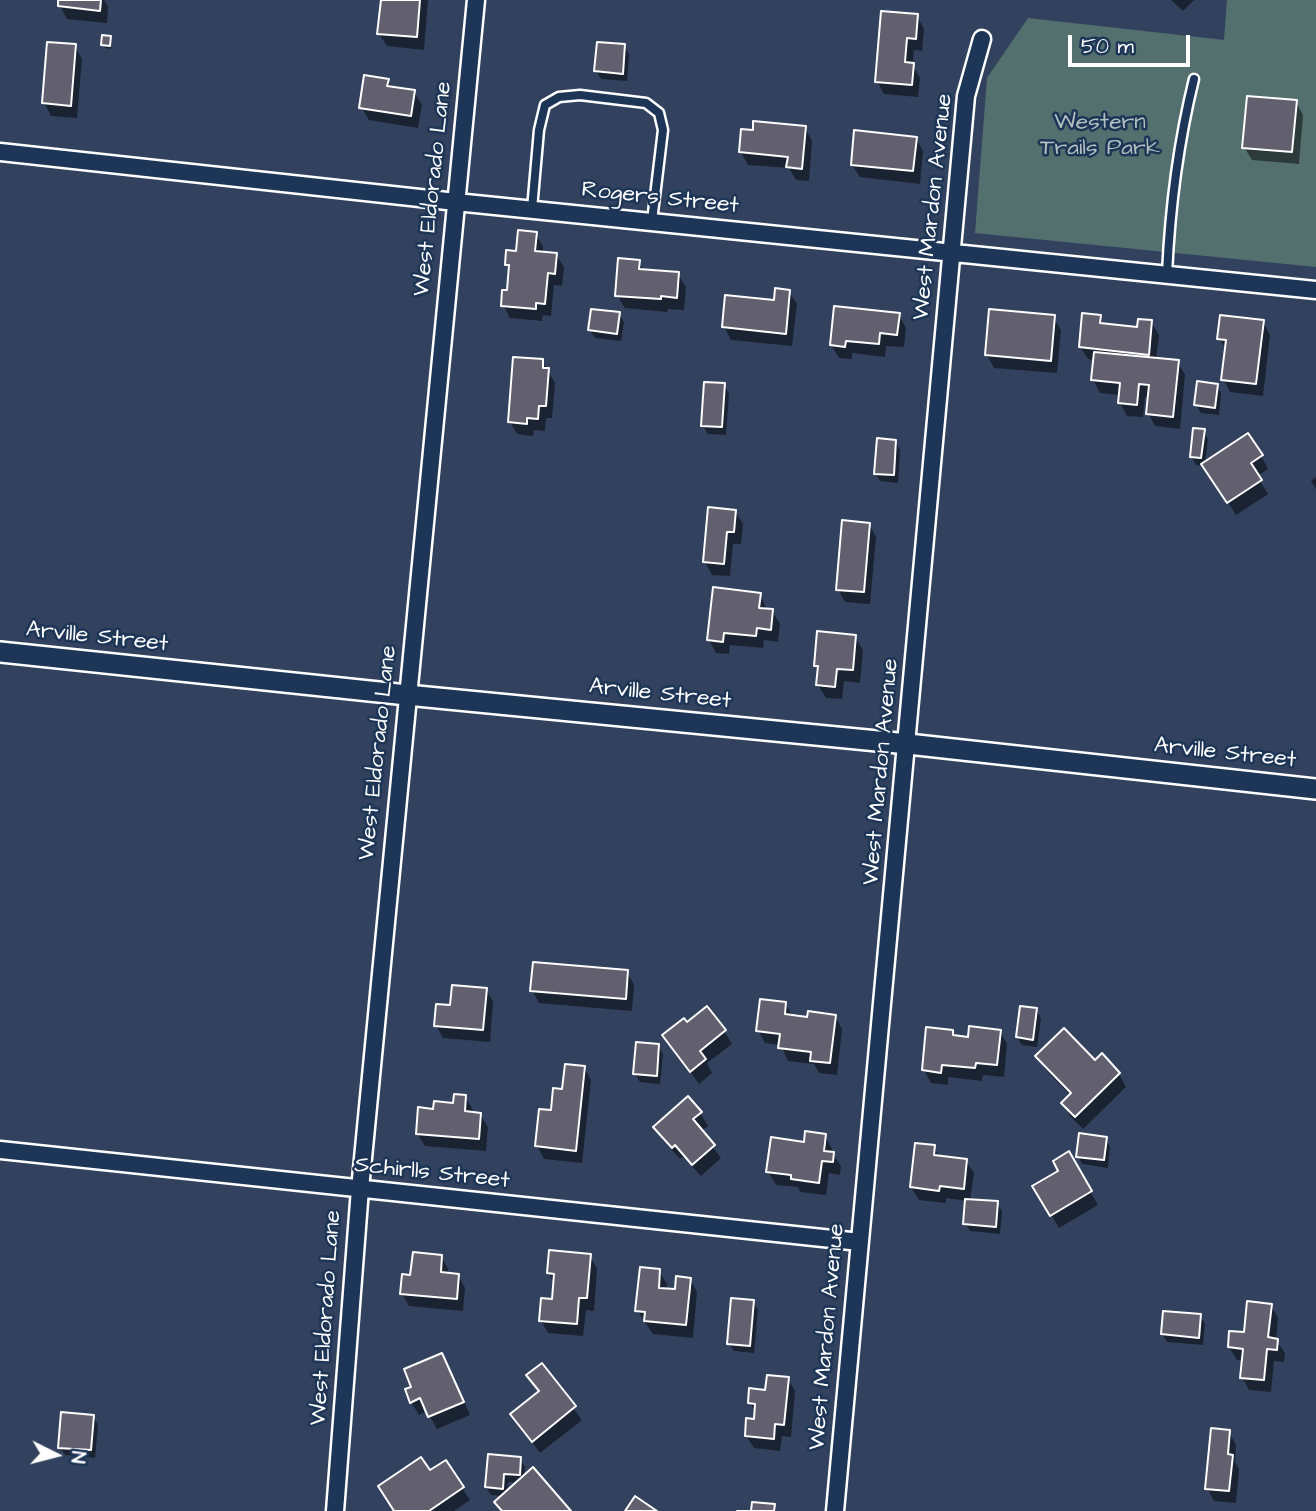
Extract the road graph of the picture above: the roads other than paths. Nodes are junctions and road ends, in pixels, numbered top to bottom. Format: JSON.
{"nodes":[{"id":1,"x":476,"y":0,"type":"edge"},
{"id":2,"x":982,"y":39,"type":"dead end"},
{"id":3,"x":1194,"y":79,"type":"dead end"},
{"id":4,"x":0,"y":152,"type":"edge"},
{"id":5,"x":456,"y":202,"type":"junction"},
{"id":6,"x":532,"y":209,"type":"junction"},
{"id":7,"x":652,"y":221,"type":"junction"},
{"id":8,"x":951,"y":252,"type":"junction"},
{"id":9,"x":1167,"y":274,"type":"junction"},
{"id":10,"x":1316,"y":289,"type":"edge"},
{"id":11,"x":0,"y":652,"type":"edge"},
{"id":12,"x":407,"y":695,"type":"junction"},
{"id":13,"x":908,"y":744,"type":"junction"},
{"id":14,"x":1316,"y":789,"type":"edge"},
{"id":15,"x":0,"y":1150,"type":"edge"},
{"id":16,"x":360,"y":1189,"type":"junction"},
{"id":17,"x":860,"y":1242,"type":"junction"},
{"id":18,"x":335,"y":1511,"type":"edge"},
{"id":19,"x":835,"y":1511,"type":"edge"}],
"edges":[{"from":1,"to":5,"type":"street","name":"West Eldorado Lane"},
{"from":2,"to":8,"type":"street","name":"West Mardon Avenue"},
{"from":3,"to":9,"type":"lane"},
{"from":4,"to":5,"type":"street","name":"Rogers Street"},
{"from":5,"to":6,"type":"street","name":"Rogers Street"},
{"from":5,"to":12,"type":"street","name":"West Eldorado Lane"},
{"from":6,"to":7,"type":"street","name":"Rogers Street"},
{"from":6,"to":7,"type":"lane"},
{"from":7,"to":8,"type":"street","name":"Rogers Street"},
{"from":8,"to":9,"type":"street","name":"Rogers Street"},
{"from":8,"to":13,"type":"street","name":"West Mardon Avenue"},
{"from":9,"to":10,"type":"street","name":"Rogers Street"},
{"from":11,"to":12,"type":"street","name":"Arville Street"},
{"from":12,"to":13,"type":"street","name":"Arville Street"},
{"from":12,"to":16,"type":"street","name":"West Eldorado Lane"},
{"from":13,"to":14,"type":"street","name":"Arville Street"},
{"from":13,"to":17,"type":"street","name":"West Mardon Avenue"},
{"from":15,"to":16,"type":"street","name":"Schirlls Street"},
{"from":16,"to":17,"type":"street","name":"Schirlls Street"},
{"from":16,"to":18,"type":"street","name":"West Eldorado Lane"},
{"from":17,"to":19,"type":"street","name":"West Mardon Avenue"}]}
